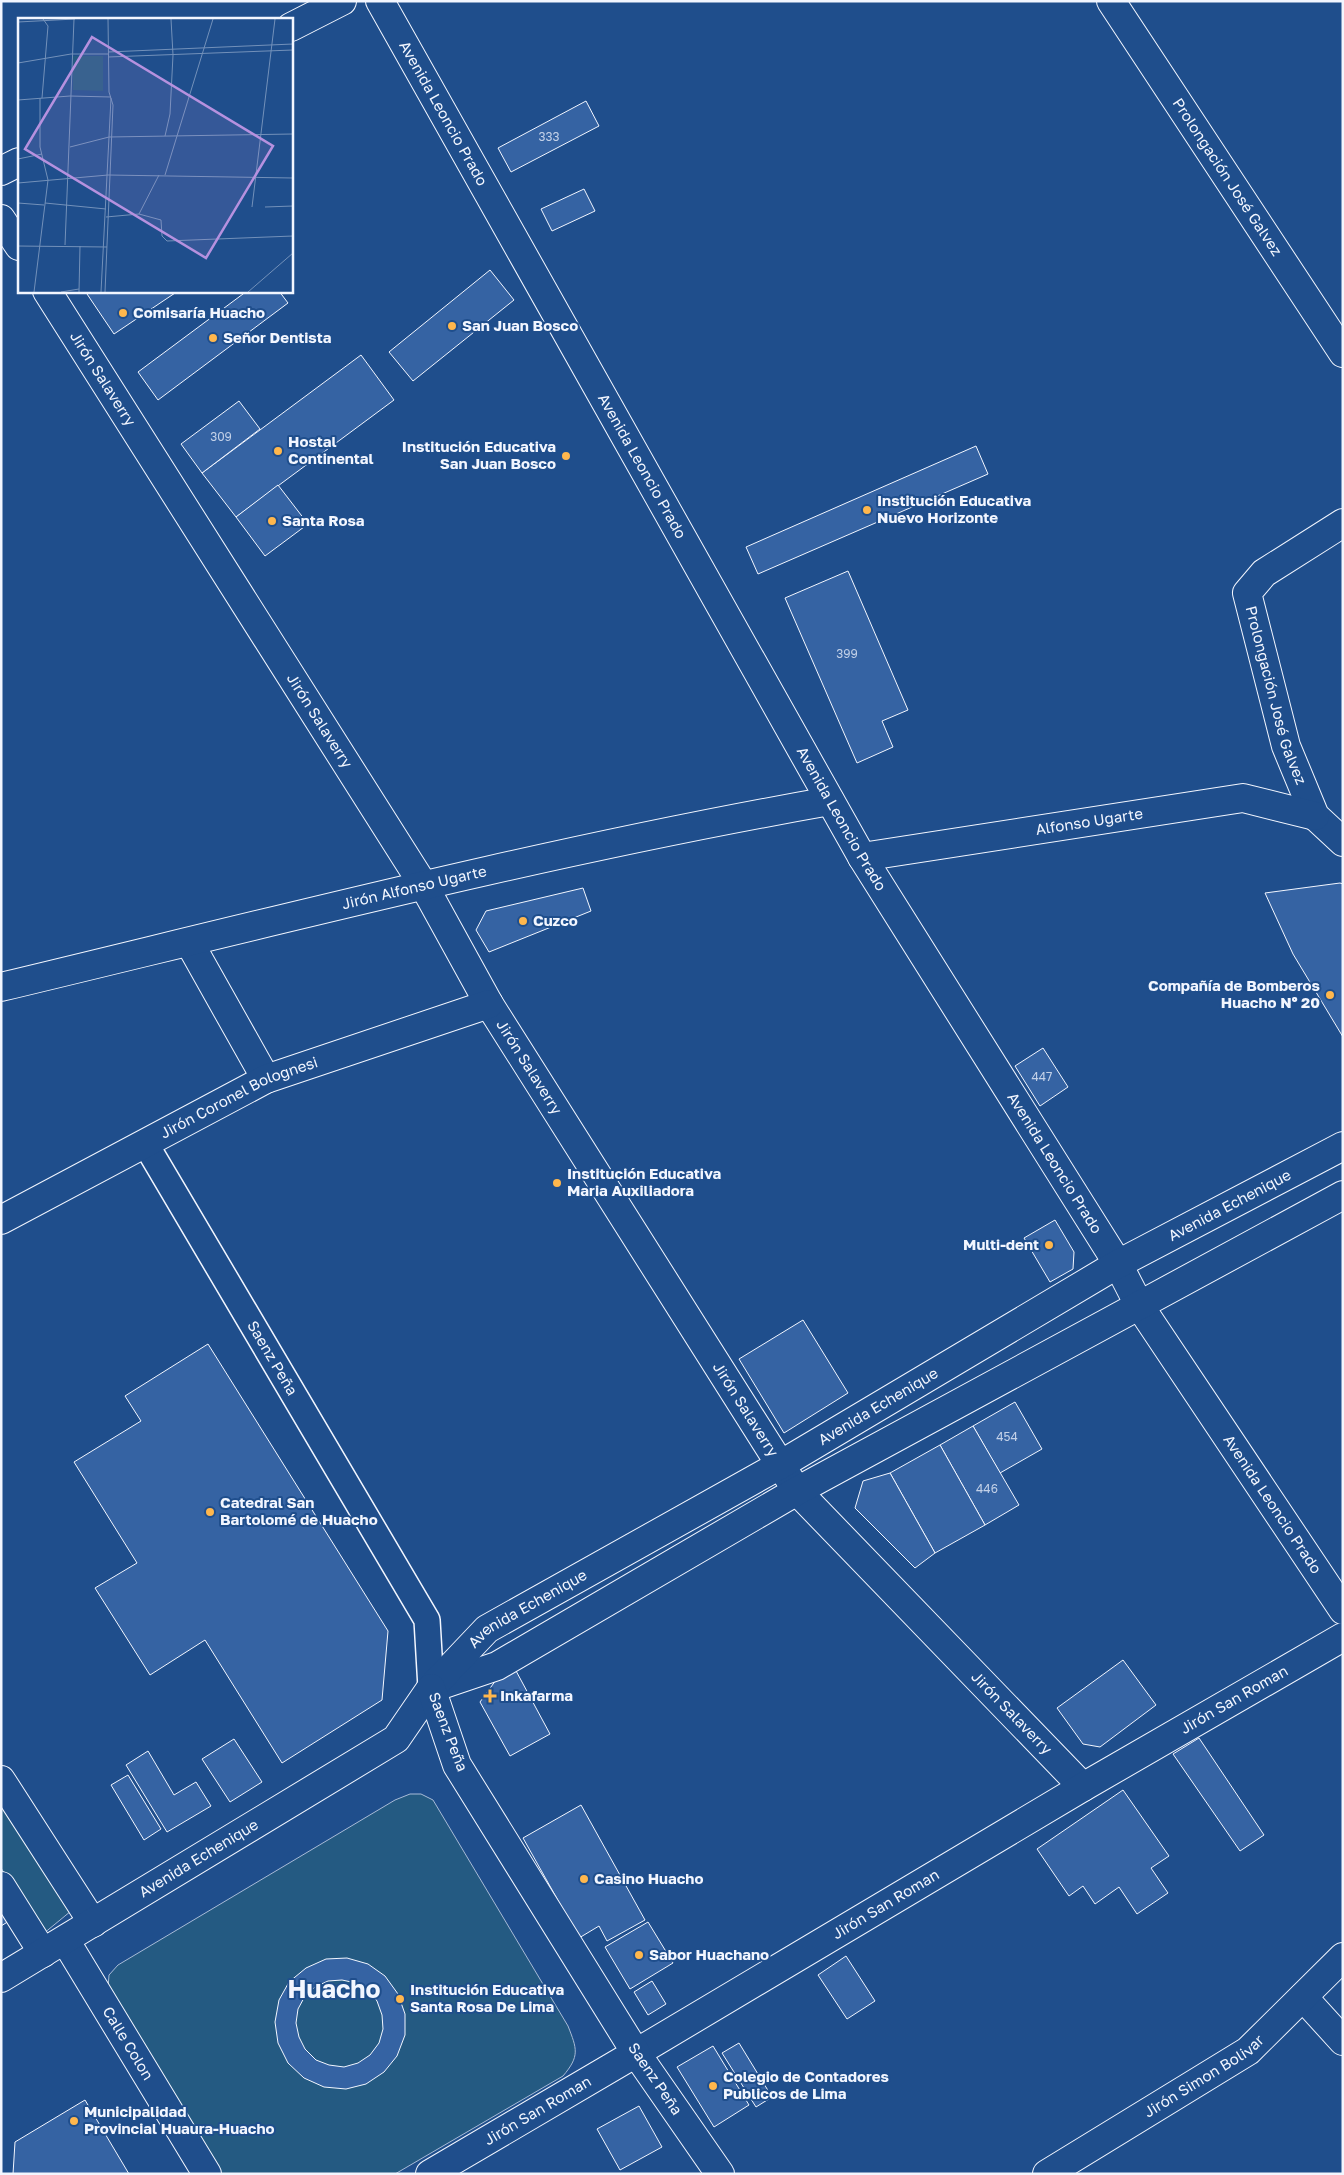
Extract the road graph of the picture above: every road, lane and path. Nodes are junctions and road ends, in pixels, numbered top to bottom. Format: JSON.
{"nodes":[{"id":1,"x":342,"y":1,"type":"edge"},
{"id":2,"x":380,"y":1,"type":"edge"},
{"id":3,"x":1111,"y":1,"type":"edge"},
{"id":4,"x":292,"y":26,"type":"edge"},
{"id":5,"x":18,"y":162,"type":"edge"},
{"id":6,"x":1,"y":171,"type":"edge"},
{"id":7,"x":1,"y":219,"type":"edge"},
{"id":8,"x":18,"y":244,"type":"edge"},
{"id":9,"x":48,"y":292,"type":"edge"},
{"id":10,"x":1343,"y":353,"type":"edge"},
{"id":11,"x":1343,"y":523,"type":"edge"},
{"id":12,"x":830,"y":801,"type":"junction"},
{"id":13,"x":1315,"y":816,"type":"junction"},
{"id":14,"x":1343,"y":842,"type":"edge"},
{"id":15,"x":862,"y":857,"type":"junction"},
{"id":16,"x":424,"y":886,"type":"junction"},
{"id":17,"x":188,"y":942,"type":"junction"},
{"id":18,"x":1,"y":987,"type":"edge"},
{"id":19,"x":489,"y":1004,"type":"junction"},
{"id":20,"x":266,"y":1079,"type":"junction"},
{"id":21,"x":145,"y":1143,"type":"junction"},
{"id":22,"x":1343,"y":1146,"type":"edge"},
{"id":23,"x":1343,"y":1195,"type":"edge"},
{"id":24,"x":1,"y":1220,"type":"edge"},
{"id":25,"x":1118,"y":1264,"type":"junction"},
{"id":26,"x":1138,"y":1305,"type":"junction"},
{"id":27,"x":780,"y":1465,"type":"junction"},
{"id":28,"x":797,"y":1491,"type":"junction"},
{"id":29,"x":1343,"y":1610,"type":"edge"},
{"id":30,"x":1343,"y":1636,"type":"edge"},
{"id":31,"x":431,"y":1688,"type":"junction"},
{"id":32,"x":1,"y":1780,"type":"edge"},
{"id":33,"x":1083,"y":1787,"type":"junction"},
{"id":34,"x":1,"y":1886,"type":"edge"},
{"id":35,"x":93,"y":1923,"type":"junction"},
{"id":36,"x":54,"y":1947,"type":"junction"},
{"id":37,"x":1343,"y":1957,"type":"edge"},
{"id":38,"x":1,"y":1978,"type":"edge"},
{"id":39,"x":1303,"y":1997,"type":"junction"},
{"id":40,"x":1343,"y":2041,"type":"edge"},
{"id":41,"x":636,"y":2053,"type":"junction"},
{"id":42,"x":207,"y":2174,"type":"edge"},
{"id":43,"x":430,"y":2174,"type":"edge"},
{"id":44,"x":720,"y":2174,"type":"edge"},
{"id":45,"x":1047,"y":2174,"type":"edge"}],
"edges":[{"from":1,"to":4,"type":"street"},
{"from":2,"to":12,"type":"street","name":"Avenida Leoncio Prado"},
{"from":3,"to":10,"type":"street","name":"Prolongación José Galvez"},
{"from":5,"to":6,"type":"street"},
{"from":7,"to":8,"type":"street"},
{"from":9,"to":16,"type":"street","name":"Jirón Salaverry"},
{"from":11,"to":13,"type":"street","name":"Prolongación José Galvez"},
{"from":12,"to":15,"type":"street","name":"Avenida Leoncio Prado"},
{"from":12,"to":16,"type":"street","name":"Jirón Alfonso Ugarte"},
{"from":13,"to":14,"type":"street","name":"Prolongación José Galvez"},
{"from":13,"to":15,"type":"street","name":"Alfonso Ugarte"},
{"from":15,"to":25,"type":"street","name":"Avenida Leoncio Prado"},
{"from":16,"to":17,"type":"street","name":"Jirón Alfonso Ugarte"},
{"from":16,"to":19,"type":"street","name":"Jirón Salaverry"},
{"from":17,"to":18,"type":"street","name":"Jirón Alfonso Ugarte"},
{"from":17,"to":20,"type":"street"},
{"from":19,"to":20,"type":"street","name":"Jirón Coronel Bolognesi"},
{"from":19,"to":27,"type":"street","name":"Jirón Salaverry"},
{"from":20,"to":21,"type":"street","name":"Jirón Coronel Bolognesi"},
{"from":21,"to":24,"type":"street","name":"Jirón Coronel Bolognesi"},
{"from":21,"to":31,"type":"street","name":"Saenz Peña"},
{"from":22,"to":25,"type":"street","name":"Avenida Echenique"},
{"from":23,"to":26,"type":"street","name":"Avenida Echenique"},
{"from":25,"to":26,"type":"street","name":"Avenida Leoncio Prado"},
{"from":25,"to":27,"type":"street","name":"Avenida Echenique"},
{"from":26,"to":28,"type":"street","name":"Avenida Echenique"},
{"from":26,"to":29,"type":"street","name":"Avenida Leoncio Prado"},
{"from":27,"to":28,"type":"street","name":"Jirón Salaverry"},
{"from":27,"to":31,"type":"street","name":"Avenida Echenique"},
{"from":28,"to":31,"type":"street","name":"Avenida Echenique"},
{"from":28,"to":33,"type":"street","name":"Jirón Salaverry"},
{"from":30,"to":33,"type":"street","name":"Jirón San Roman"},
{"from":31,"to":35,"type":"street","name":"Avenida Echenique"},
{"from":31,"to":41,"type":"street","name":"Saenz Peña"},
{"from":32,"to":35,"type":"street"},
{"from":33,"to":41,"type":"street","name":"Jirón San Roman"},
{"from":34,"to":36,"type":"street","name":"Calle Colon"},
{"from":35,"to":36,"type":"street","name":"Avenida Echenique"},
{"from":36,"to":38,"type":"street","name":"Avenida Echenique"},
{"from":36,"to":42,"type":"street","name":"Calle Colon"},
{"from":37,"to":39,"type":"street","name":"Jirón Simon Bolivar"},
{"from":39,"to":40,"type":"street"},
{"from":39,"to":45,"type":"street","name":"Jirón Simon Bolivar"},
{"from":41,"to":43,"type":"street","name":"Jirón San Roman"},
{"from":41,"to":44,"type":"street","name":"Saenz Peña"}]}
